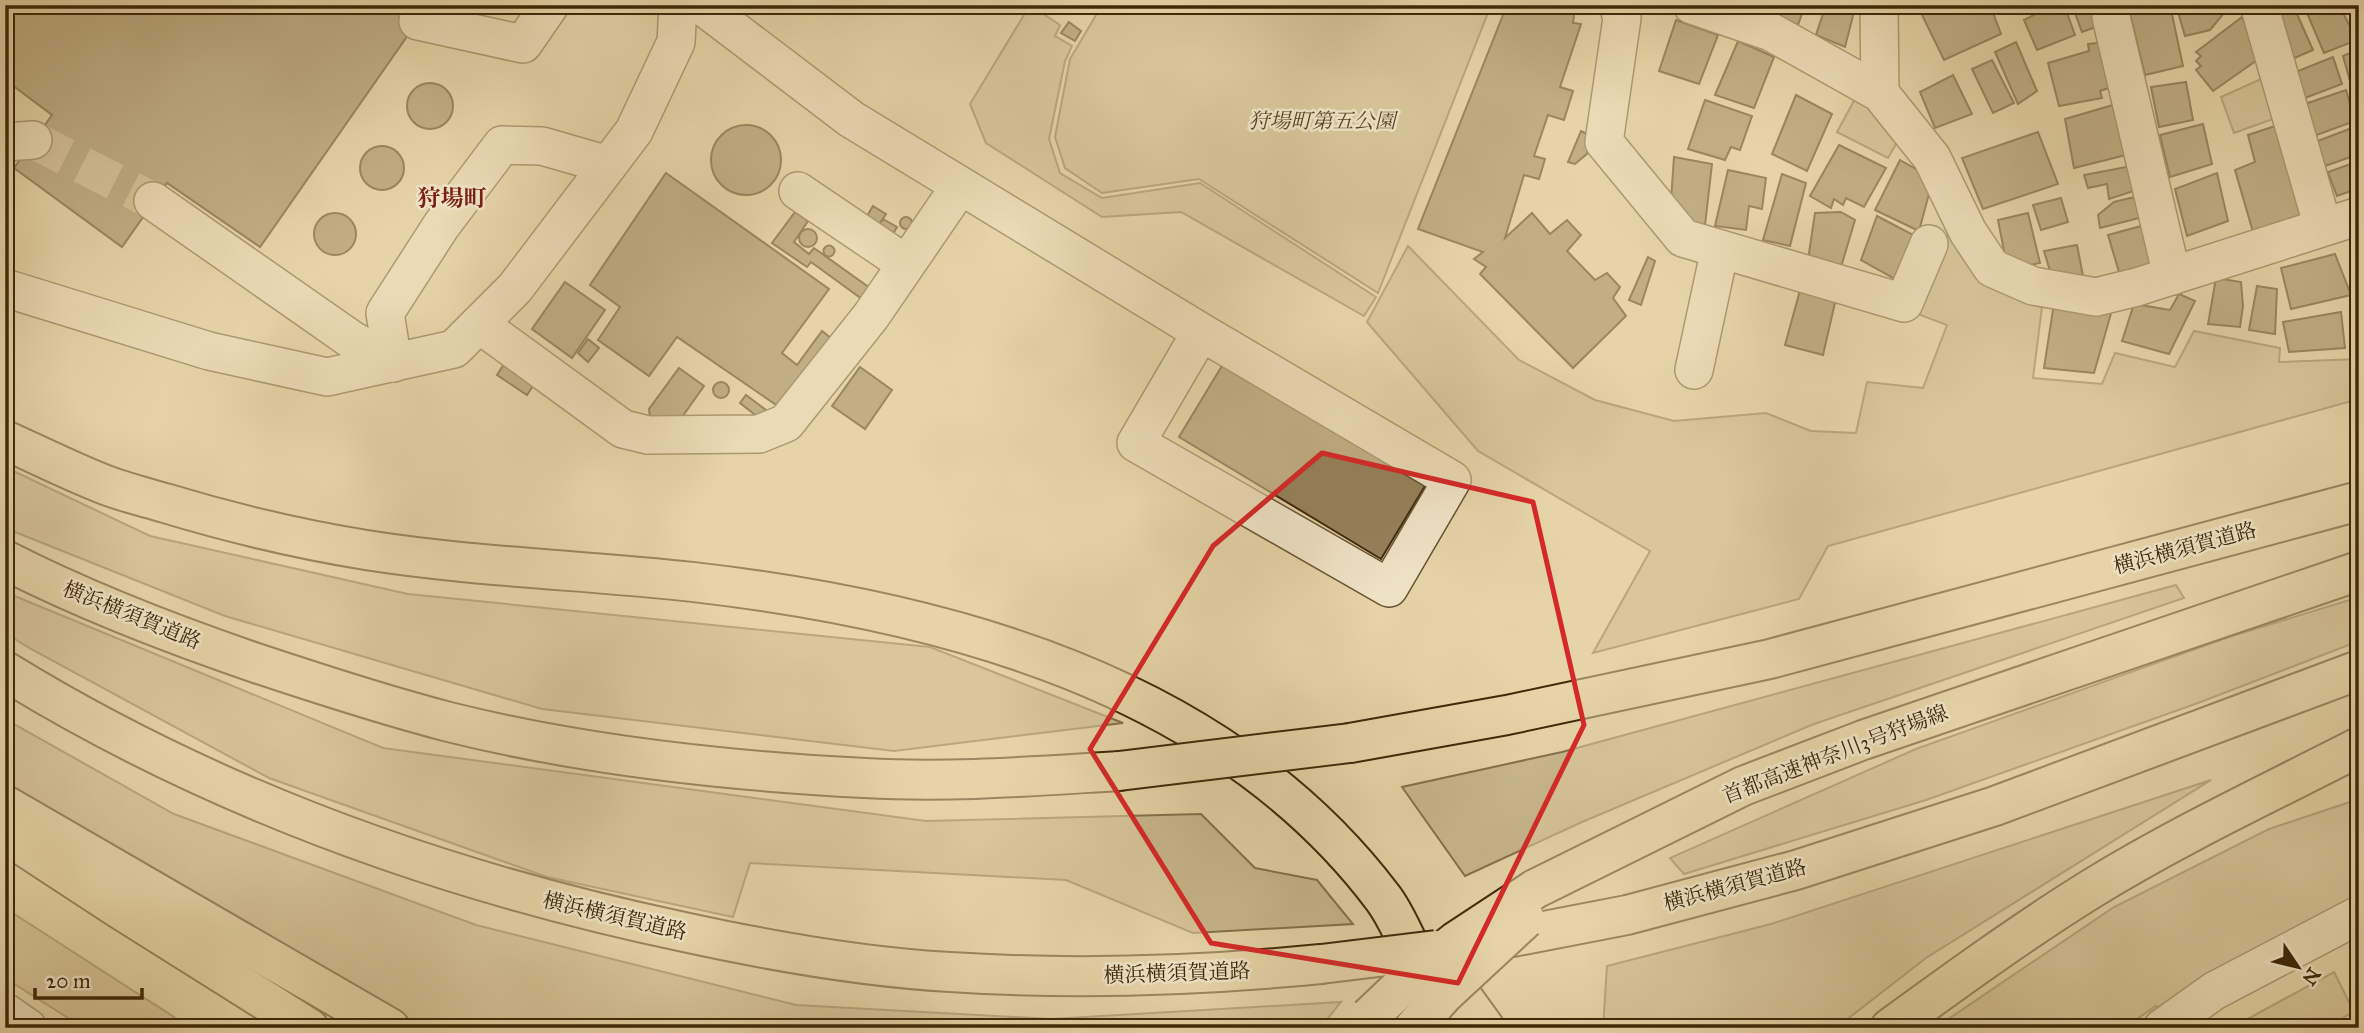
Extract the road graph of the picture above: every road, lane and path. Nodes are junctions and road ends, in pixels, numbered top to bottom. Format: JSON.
{"nodes":[{"id":1,"x":550,"y":5,"type":"edge"},
{"id":2,"x":678,"y":5,"type":"edge"},
{"id":3,"x":701,"y":5,"type":"edge"},
{"id":4,"x":1618,"y":5,"type":"edge"},
{"id":5,"x":1692,"y":5,"type":"edge"},
{"id":6,"x":1879,"y":5,"type":"edge"},
{"id":7,"x":2259,"y":5,"type":"edge"},
{"id":8,"x":2111,"y":17,"type":"dead end"},
{"id":9,"x":418,"y":21,"type":"dead end"},
{"id":10,"x":1880,"y":93,"type":"junction"},
{"id":11,"x":608,"y":165,"type":"junction"},
{"id":12,"x":960,"y":186,"type":"junction"},
{"id":13,"x":798,"y":191,"type":"dead end"},
{"id":14,"x":153,"y":201,"type":"tunnel mouth"},
{"id":15,"x":2359,"y":216,"type":"edge"},
{"id":16,"x":2323,"y":227,"type":"junction"},
{"id":17,"x":1929,"y":244,"type":"dead end"},
{"id":18,"x":1720,"y":249,"type":"junction"},
{"id":19,"x":906,"y":264,"type":"junction"},
{"id":20,"x":2172,"y":276,"type":"junction"},
{"id":21,"x":5,"y":288,"type":"edge"},
{"id":22,"x":479,"y":324,"type":"junction"},
{"id":23,"x":1201,"y":332,"type":"junction"},
{"id":24,"x":393,"y":363,"type":"junction"},
{"id":25,"x":1694,"y":370,"type":"dead end"},
{"id":26,"x":5,"y":440,"type":"edge"},
{"id":27,"x":2359,"y":502,"type":"edge"},
{"id":28,"x":5,"y":560,"type":"edge"},
{"id":29,"x":2359,"y":571,"type":"edge"},
{"id":30,"x":2359,"y":670,"type":"edge"},
{"id":31,"x":5,"y":671,"type":"edge"},
{"id":32,"x":2359,"y":747,"type":"edge"},
{"id":33,"x":5,"y":805,"type":"edge"},
{"id":34,"x":5,"y":834,"type":"edge"},
{"id":35,"x":1540,"y":894,"type":"junction"},
{"id":36,"x":1386,"y":901,"type":"junction"},
{"id":37,"x":2359,"y":915,"type":"edge"},
{"id":38,"x":5,"y":1013,"type":"edge"},
{"id":39,"x":1364,"y":1022,"type":"edge"},
{"id":40,"x":28,"y":1028,"type":"edge"},
{"id":41,"x":309,"y":1028,"type":"edge"},
{"id":42,"x":390,"y":1028,"type":"edge"},
{"id":43,"x":1414,"y":1028,"type":"edge"},
{"id":44,"x":1454,"y":1028,"type":"edge"},
{"id":45,"x":1485,"y":1028,"type":"edge"},
{"id":46,"x":1890,"y":1028,"type":"edge"},
{"id":47,"x":2162,"y":1028,"type":"edge"}],
"edges":[{"from":1,"to":9,"type":"street"},
{"from":2,"to":11,"type":"street"},
{"from":3,"to":12,"type":"street"},
{"from":4,"to":18,"type":"street"},
{"from":5,"to":10,"type":"street"},
{"from":6,"to":10,"type":"street"},
{"from":7,"to":16,"type":"street"},
{"from":8,"to":20,"type":"street"},
{"from":10,"to":20,"type":"street"},
{"from":11,"to":22,"type":"street"},
{"from":11,"to":24,"type":"street"},
{"from":12,"to":19,"type":"street"},
{"from":12,"to":23,"type":"street"},
{"from":13,"to":19,"type":"street"},
{"from":14,"to":24,"type":"street"},
{"from":15,"to":16,"type":"street"},
{"from":16,"to":20,"type":"street"},
{"from":17,"to":18,"type":"street"},
{"from":18,"to":25,"type":"street"},
{"from":19,"to":22,"type":"street"},
{"from":21,"to":24,"type":"street"},
{"from":22,"to":24,"type":"street"},
{"from":23,"to":23,"type":"street"},
{"from":26,"to":36,"type":"highway"},
{"from":27,"to":28,"type":"highway","name":"横浜横須賀道路","bridge":true},
{"from":29,"to":35,"type":"highway","name":"首都高速神奈川3号狩場線"},
{"from":30,"to":31,"type":"highway","name":"横浜横須賀道路","bridge":true},
{"from":32,"to":46,"type":"highway"},
{"from":33,"to":42,"type":"highway"},
{"from":34,"to":41,"type":"highway"},
{"from":35,"to":39,"type":"highway","bridge":true},
{"from":35,"to":43,"type":"highway","bridge":true},
{"from":36,"to":44,"type":"highway"},
{"from":36,"to":45,"type":"highway"},
{"from":37,"to":47,"type":"street"},
{"from":38,"to":40,"type":"street"}]}
